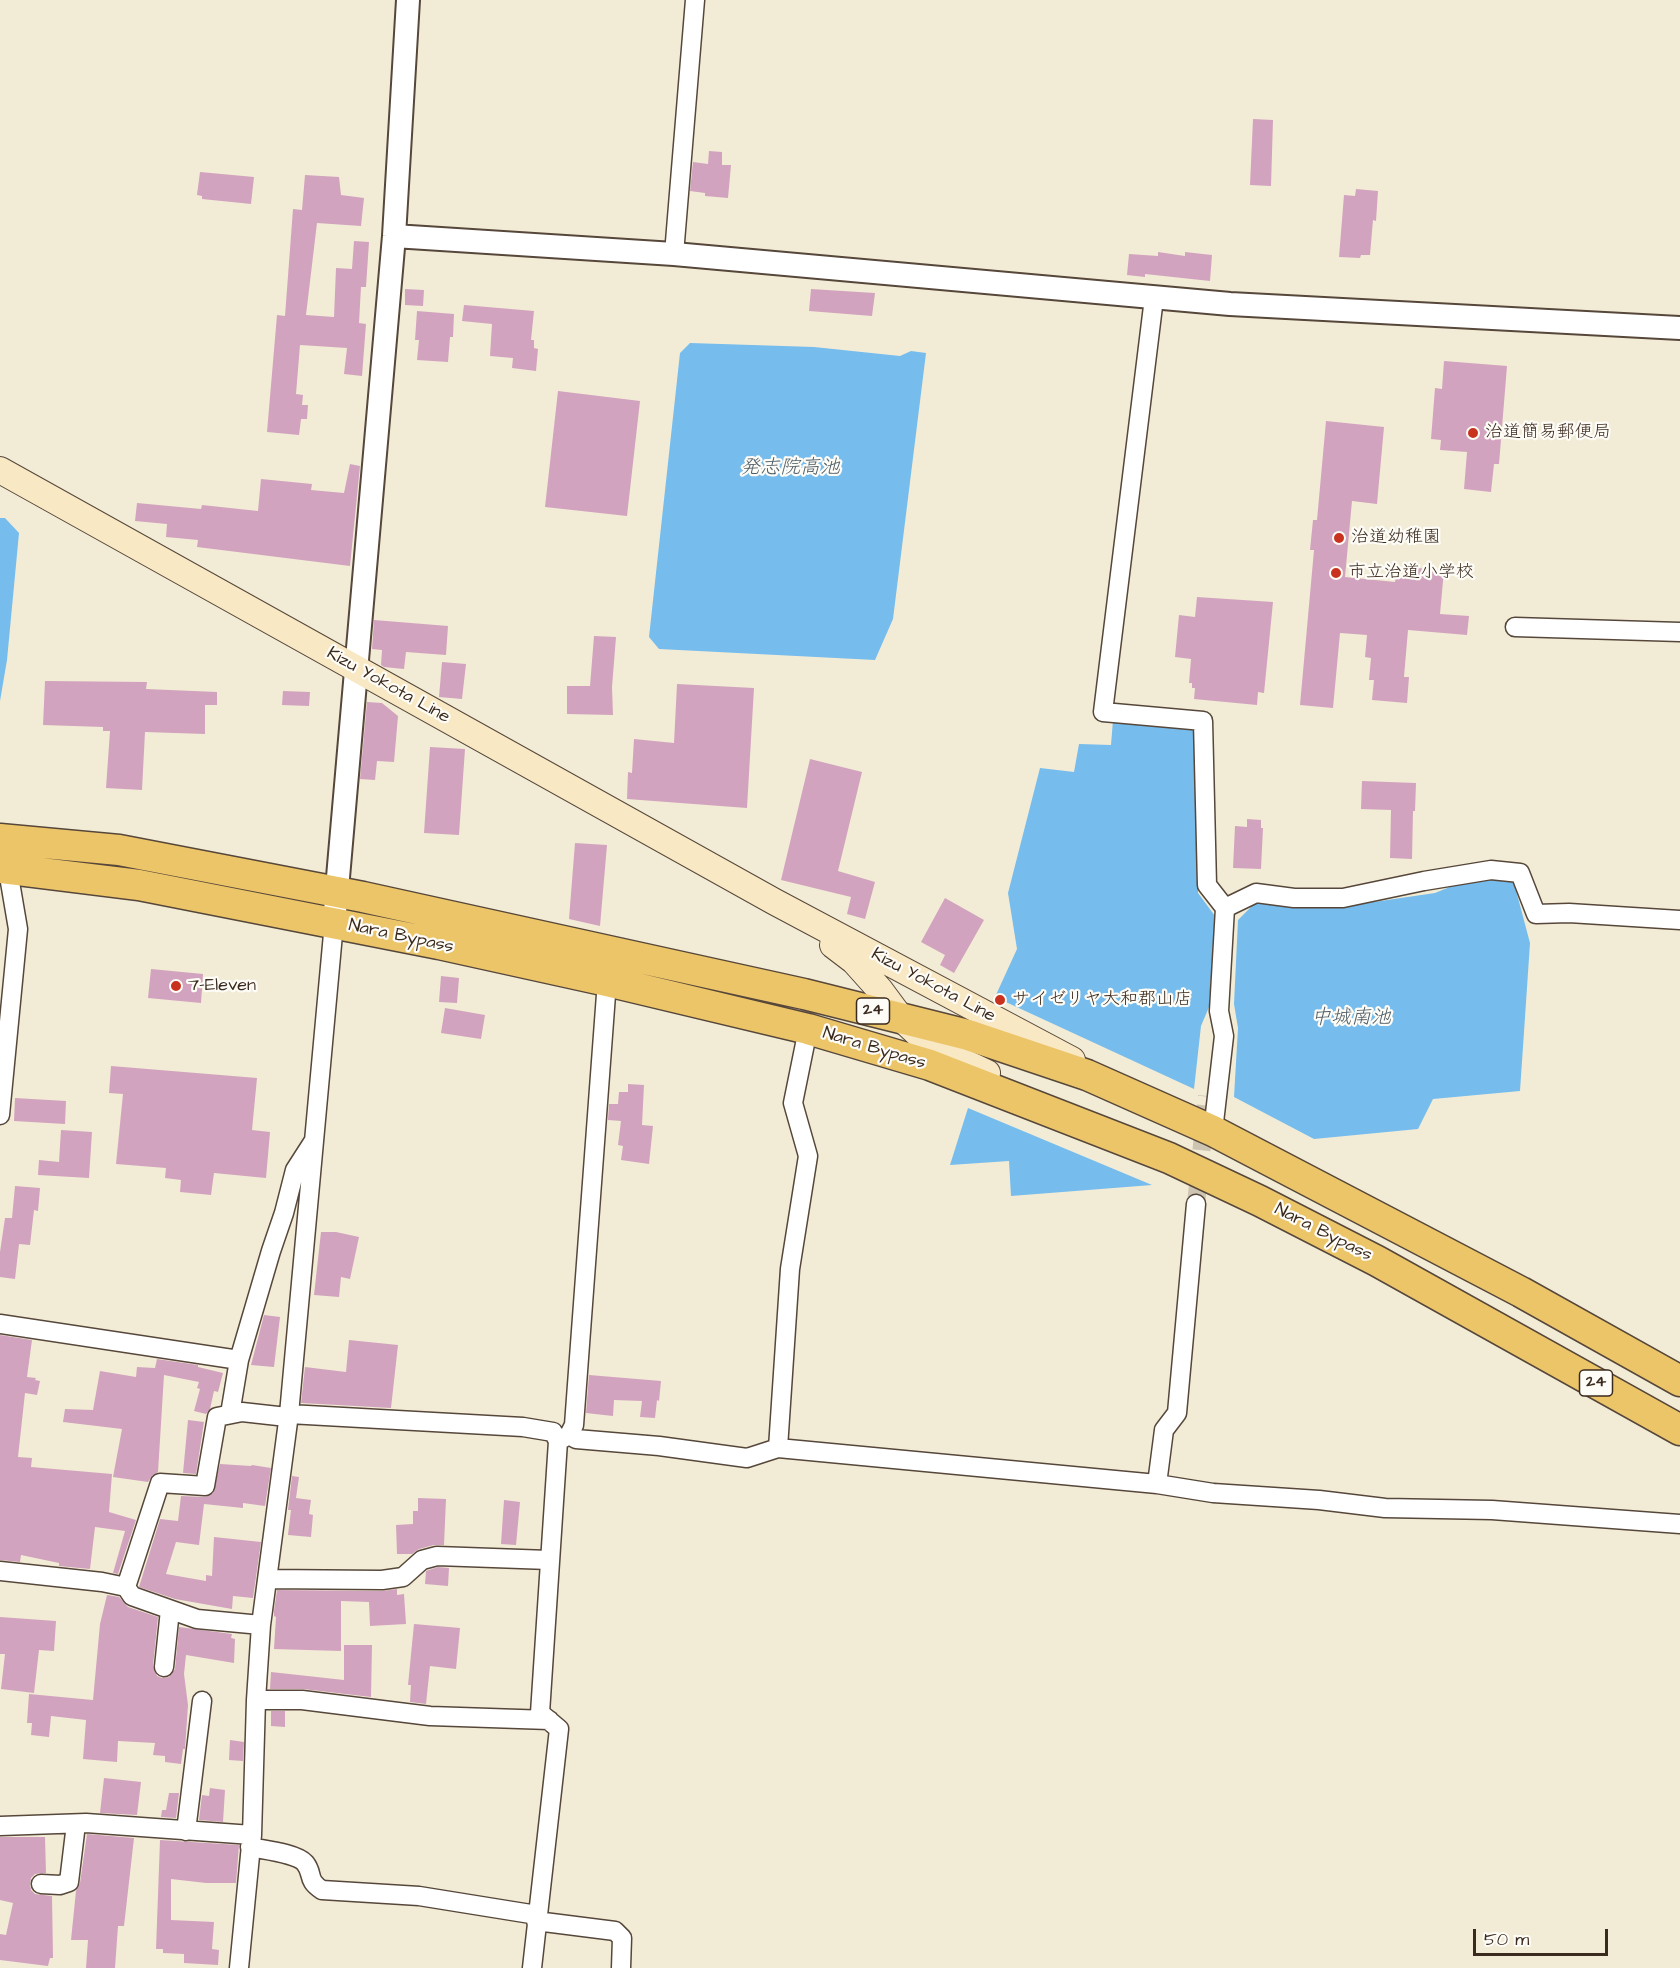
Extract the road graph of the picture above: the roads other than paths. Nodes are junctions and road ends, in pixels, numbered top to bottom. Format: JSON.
{"nodes":[{"id":1,"x":408,"y":0,"type":"edge"},
{"id":2,"x":695,"y":0,"type":"edge"},
{"id":3,"x":394,"y":236,"type":"junction"},
{"id":4,"x":674,"y":254,"type":"junction"},
{"id":5,"x":1154,"y":298,"type":"junction"},
{"id":6,"x":1680,"y":328,"type":"edge"},
{"id":7,"x":0,"y":470,"type":"edge"},
{"id":8,"x":1515,"y":627,"type":"dead end"},
{"id":9,"x":1680,"y":632,"type":"edge"},
{"id":10,"x":356,"y":669,"type":"junction"},
{"id":11,"x":0,"y":839,"type":"edge"},
{"id":12,"x":5,"y":868,"type":"edge"},
{"id":13,"x":338,"y":892,"type":"junction"},
{"id":14,"x":775,"y":902,"type":"junction"},
{"id":15,"x":1225,"y":908,"type":"junction"},
{"id":16,"x":1680,"y":920,"type":"edge"},
{"id":17,"x":334,"y":923,"type":"junction"},
{"id":18,"x":607,"y":981,"type":"junction"},
{"id":19,"x":1219,"y":1011,"type":"junction"},
{"id":20,"x":900,"y":1017,"type":"junction"},
{"id":21,"x":808,"y":1029,"type":"junction"},
{"id":22,"x":1087,"y":1075,"type":"junction"},
{"id":23,"x":1207,"y":1096,"type":"tunnel mouth"},
{"id":24,"x":0,"y":1115,"type":"edge"},
{"id":25,"x":1070,"y":1118,"type":"junction"},
{"id":26,"x":1213,"y":1131,"type":"junction"},
{"id":27,"x":315,"y":1140,"type":"junction"},
{"id":28,"x":1196,"y":1204,"type":"tunnel mouth"},
{"id":29,"x":0,"y":1324,"type":"edge"},
{"id":30,"x":239,"y":1360,"type":"junction"},
{"id":31,"x":1680,"y":1381,"type":"edge"},
{"id":32,"x":230,"y":1414,"type":"junction"},
{"id":33,"x":288,"y":1416,"type":"junction"},
{"id":34,"x":1680,"y":1430,"type":"edge"},
{"id":35,"x":563,"y":1438,"type":"junction"},
{"id":36,"x":778,"y":1448,"type":"junction"},
{"id":37,"x":1157,"y":1484,"type":"junction"},
{"id":38,"x":1680,"y":1524,"type":"edge"},
{"id":39,"x":549,"y":1560,"type":"junction"},
{"id":40,"x":0,"y":1571,"type":"edge"},
{"id":41,"x":267,"y":1579,"type":"junction"},
{"id":42,"x":126,"y":1587,"type":"junction"},
{"id":43,"x":170,"y":1610,"type":"junction"},
{"id":44,"x":261,"y":1624,"type":"junction"},
{"id":45,"x":164,"y":1667,"type":"dead end"},
{"id":46,"x":256,"y":1700,"type":"junction"},
{"id":47,"x":202,"y":1701,"type":"dead end"},
{"id":48,"x":549,"y":1720,"type":"junction"},
{"id":49,"x":76,"y":1824,"type":"junction"},
{"id":50,"x":0,"y":1826,"type":"edge"},
{"id":51,"x":186,"y":1831,"type":"junction"},
{"id":52,"x":251,"y":1841,"type":"junction"},
{"id":53,"x":41,"y":1884,"type":"dead end"},
{"id":54,"x":537,"y":1918,"type":"junction"},
{"id":55,"x":239,"y":1968,"type":"edge"},
{"id":56,"x":532,"y":1968,"type":"edge"},
{"id":57,"x":621,"y":1968,"type":"edge"}],
"edges":[{"from":1,"to":3,"type":"street"},
{"from":2,"to":4,"type":"street"},
{"from":3,"to":4,"type":"street"},
{"from":3,"to":10,"type":"street"},
{"from":4,"to":5,"type":"street"},
{"from":5,"to":6,"type":"street"},
{"from":5,"to":15,"type":"street"},
{"from":7,"to":10,"type":"main road","name":"Kizu Yokota Line"},
{"from":8,"to":9,"type":"street"},
{"from":10,"to":13,"type":"street"},
{"from":10,"to":14,"type":"main road","name":"Kizu Yokota Line"},
{"from":11,"to":13,"type":"highway","name":"Nara Bypass","number":"24"},
{"from":12,"to":17,"type":"highway","name":"Nara Bypass","number":"24"},
{"from":12,"to":24,"type":"street"},
{"from":13,"to":17,"type":"street"},
{"from":13,"to":20,"type":"highway","name":"Nara Bypass","number":"24"},
{"from":14,"to":20,"type":"main road","name":"Kizu Yokota Line"},
{"from":14,"to":22,"type":"main road","name":"Kizu Yokota Line"},
{"from":15,"to":16,"type":"street"},
{"from":15,"to":19,"type":"street"},
{"from":17,"to":18,"type":"highway","name":"Nara Bypass","number":"24"},
{"from":17,"to":27,"type":"street"},
{"from":18,"to":21,"type":"highway","name":"Nara Bypass","number":"24"},
{"from":18,"to":35,"type":"street"},
{"from":19,"to":23,"type":"street"},
{"from":19,"to":26,"type":"street"},
{"from":20,"to":22,"type":"highway","name":"Nara Bypass","number":"24"},
{"from":20,"to":25,"type":"main road","name":"Kizu Yokota Line"},
{"from":21,"to":25,"type":"highway","name":"Nara Bypass","number":"24"},
{"from":21,"to":36,"type":"street"},
{"from":22,"to":26,"type":"highway","name":"Nara Bypass","number":"24"},
{"from":25,"to":34,"type":"highway","name":"Nara Bypass","number":"24"},
{"from":26,"to":31,"type":"highway","name":"Nara Bypass","number":"24"},
{"from":27,"to":30,"type":"street"},
{"from":27,"to":33,"type":"street"},
{"from":28,"to":37,"type":"street"},
{"from":29,"to":30,"type":"street"},
{"from":30,"to":32,"type":"street"},
{"from":32,"to":33,"type":"street"},
{"from":32,"to":42,"type":"street"},
{"from":33,"to":35,"type":"street"},
{"from":33,"to":41,"type":"street"},
{"from":35,"to":36,"type":"street"},
{"from":35,"to":39,"type":"street"},
{"from":36,"to":37,"type":"street"},
{"from":37,"to":38,"type":"street"},
{"from":39,"to":41,"type":"street"},
{"from":39,"to":48,"type":"street"},
{"from":40,"to":42,"type":"street"},
{"from":41,"to":44,"type":"street"},
{"from":42,"to":43,"type":"street"},
{"from":43,"to":44,"type":"street"},
{"from":43,"to":45,"type":"street"},
{"from":44,"to":46,"type":"street"},
{"from":46,"to":48,"type":"street"},
{"from":46,"to":52,"type":"street"},
{"from":47,"to":51,"type":"street"},
{"from":48,"to":54,"type":"street"},
{"from":49,"to":50,"type":"street"},
{"from":49,"to":51,"type":"street"},
{"from":49,"to":53,"type":"street"},
{"from":51,"to":52,"type":"street"},
{"from":52,"to":54,"type":"street"},
{"from":52,"to":55,"type":"street"},
{"from":54,"to":56,"type":"street"},
{"from":54,"to":57,"type":"street"}]}
